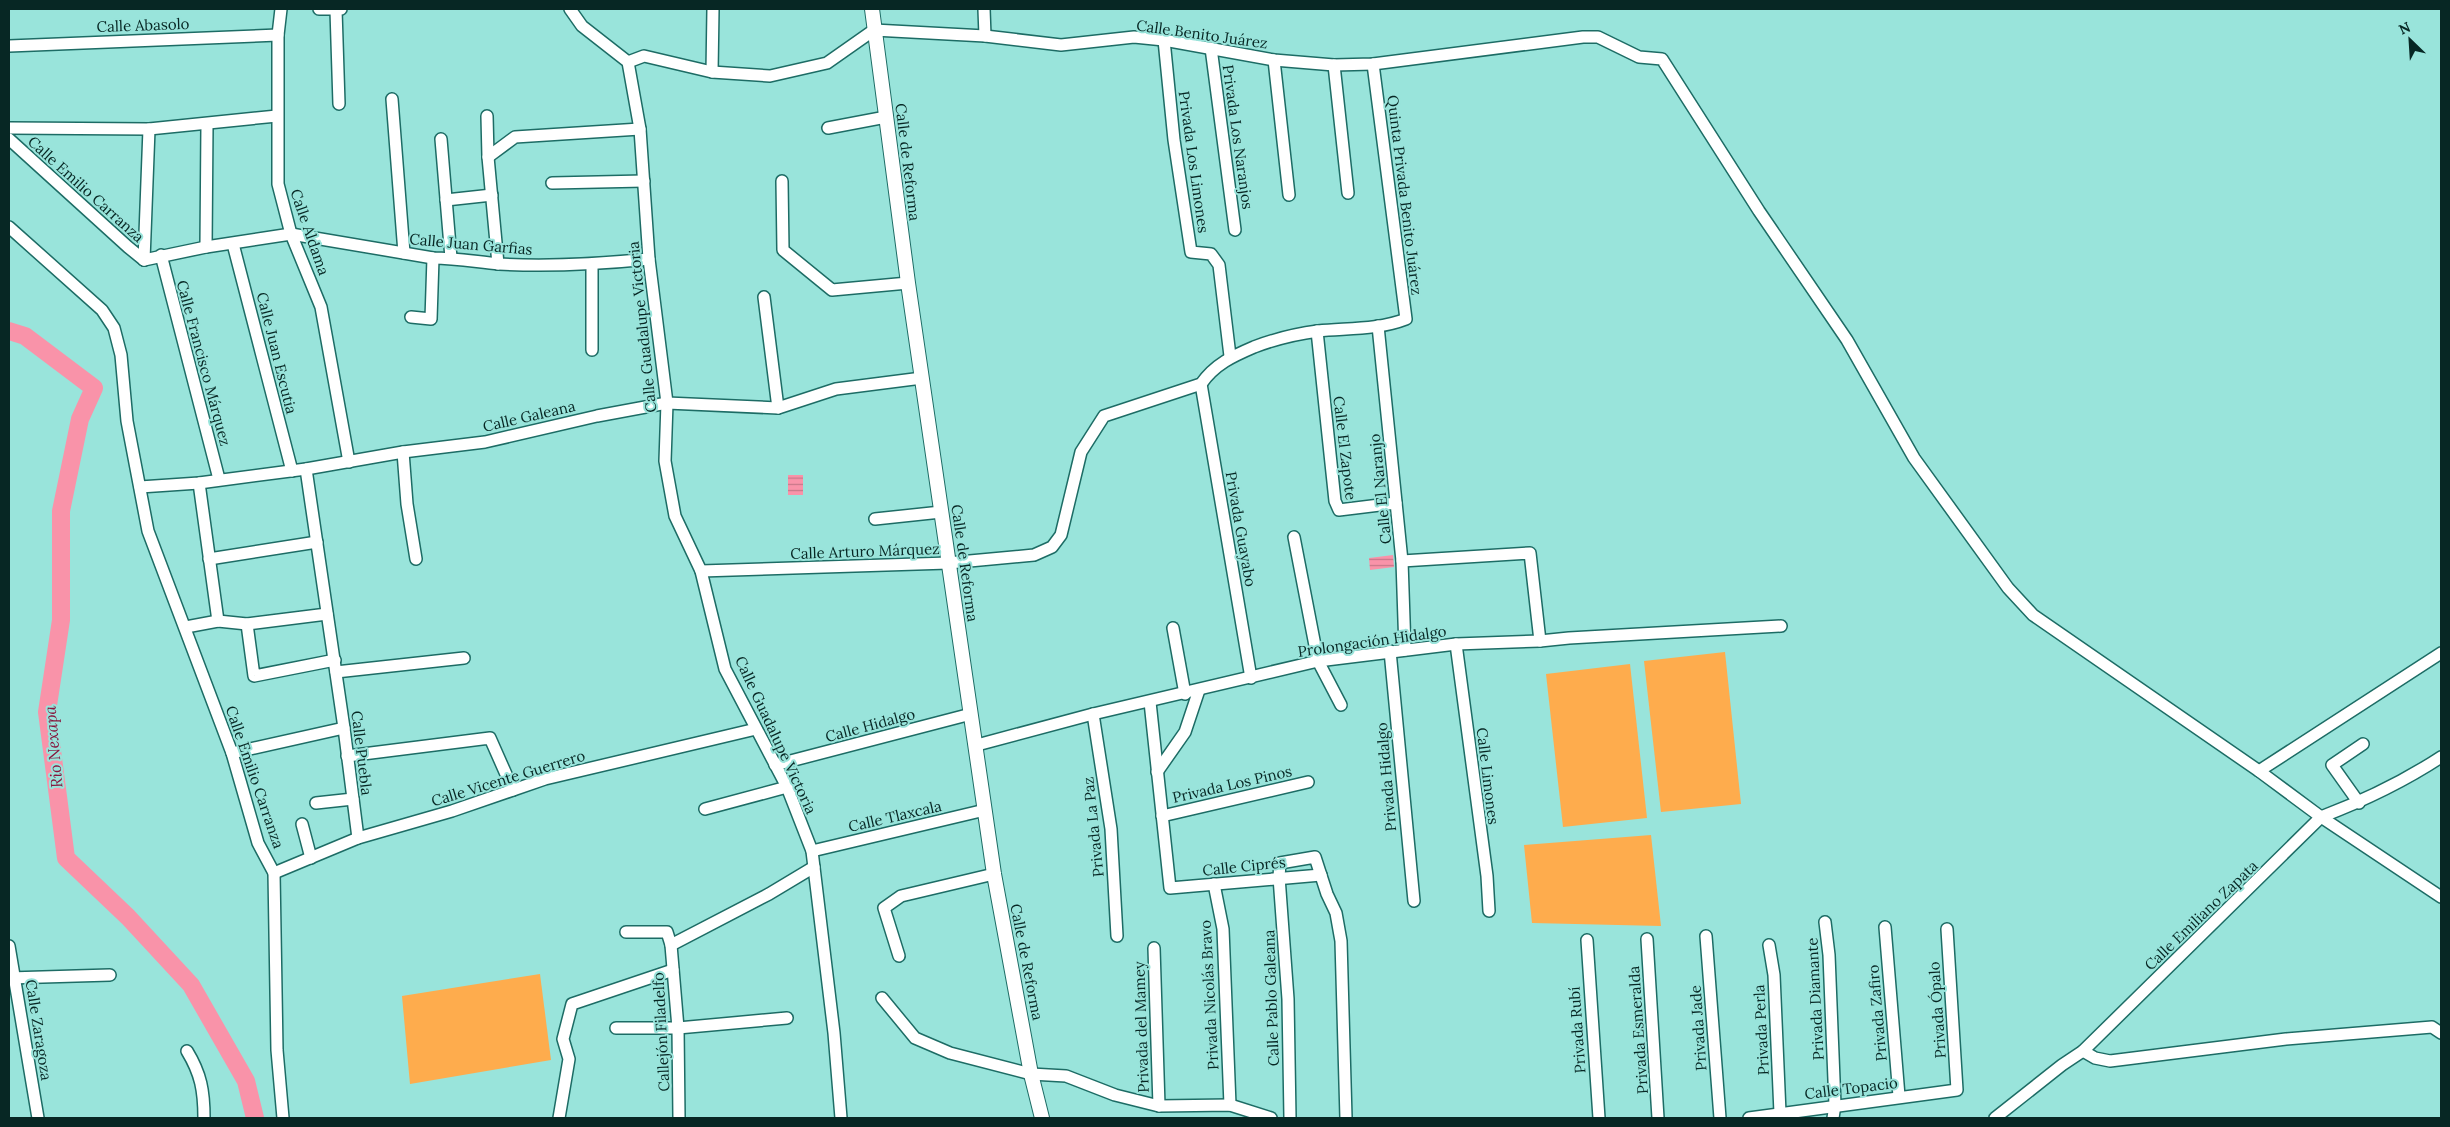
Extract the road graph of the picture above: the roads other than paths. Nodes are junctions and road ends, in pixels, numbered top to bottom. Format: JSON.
{"nodes":[{"id":1,"x":281,"y":9,"type":"edge"},
{"id":2,"x":319,"y":9,"type":"edge"},
{"id":3,"x":338,"y":9,"type":"edge"},
{"id":4,"x":570,"y":9,"type":"edge"},
{"id":5,"x":713,"y":9,"type":"edge"},
{"id":6,"x":872,"y":9,"type":"edge"},
{"id":7,"x":984,"y":9,"type":"edge"},
{"id":8,"x":874,"y":30,"type":"junction"},
{"id":9,"x":278,"y":35,"type":"junction"},
{"id":10,"x":985,"y":36,"type":"junction"},
{"id":11,"x":1164,"y":40,"type":"junction"},
{"id":12,"x":9,"y":46,"type":"edge"},
{"id":13,"x":1211,"y":48,"type":"junction"},
{"id":14,"x":1274,"y":60,"type":"junction"},
{"id":15,"x":628,"y":62,"type":"junction"},
{"id":16,"x":1334,"y":64,"type":"junction"},
{"id":17,"x":1373,"y":64,"type":"junction"},
{"id":18,"x":712,"y":72,"type":"junction"},
{"id":19,"x":392,"y":99,"type":"dead end"},
{"id":20,"x":339,"y":104,"type":"dead end"},
{"id":21,"x":277,"y":116,"type":"junction"},
{"id":22,"x":487,"y":116,"type":"dead end"},
{"id":23,"x":886,"y":116,"type":"junction"},
{"id":24,"x":207,"y":124,"type":"junction"},
{"id":25,"x":9,"y":128,"type":"edge"},
{"id":26,"x":828,"y":128,"type":"dead end"},
{"id":27,"x":149,"y":129,"type":"junction"},
{"id":28,"x":640,"y":129,"type":"junction"},
{"id":29,"x":9,"y":139,"type":"edge"},
{"id":30,"x":441,"y":139,"type":"dead end"},
{"id":31,"x":488,"y":157,"type":"junction"},
{"id":32,"x":644,"y":181,"type":"junction"},
{"id":33,"x":782,"y":181,"type":"dead end"},
{"id":34,"x":552,"y":183,"type":"dead end"},
{"id":35,"x":1348,"y":193,"type":"dead end"},
{"id":36,"x":492,"y":194,"type":"junction"},
{"id":37,"x":1289,"y":195,"type":"dead end"},
{"id":38,"x":446,"y":200,"type":"junction"},
{"id":39,"x":9,"y":227,"type":"edge"},
{"id":40,"x":1235,"y":230,"type":"dead end"},
{"id":41,"x":291,"y":234,"type":"junction"},
{"id":42,"x":233,"y":244,"type":"junction"},
{"id":43,"x":206,"y":247,"type":"junction"},
{"id":44,"x":404,"y":253,"type":"junction"},
{"id":45,"x":160,"y":255,"type":"junction"},
{"id":46,"x":433,"y":258,"type":"junction"},
{"id":47,"x":452,"y":258,"type":"junction"},
{"id":48,"x":649,"y":259,"type":"junction"},
{"id":49,"x":144,"y":260,"type":"junction"},
{"id":50,"x":498,"y":264,"type":"junction"},
{"id":51,"x":592,"y":265,"type":"junction"},
{"id":52,"x":908,"y":283,"type":"junction"},
{"id":53,"x":764,"y":297,"type":"dead end"},
{"id":54,"x":411,"y":317,"type":"dead end"},
{"id":55,"x":1378,"y":326,"type":"junction"},
{"id":56,"x":1317,"y":332,"type":"junction"},
{"id":57,"x":592,"y":350,"type":"dead end"},
{"id":58,"x":1230,"y":356,"type":"junction"},
{"id":59,"x":922,"y":378,"type":"junction"},
{"id":60,"x":1202,"y":384,"type":"junction"},
{"id":61,"x":667,"y":404,"type":"junction"},
{"id":62,"x":778,"y":408,"type":"junction"},
{"id":63,"x":403,"y":452,"type":"junction"},
{"id":64,"x":349,"y":462,"type":"junction"},
{"id":65,"x":306,"y":469,"type":"junction"},
{"id":66,"x":292,"y":470,"type":"junction"},
{"id":67,"x":219,"y":479,"type":"junction"},
{"id":68,"x":199,"y":482,"type":"junction"},
{"id":69,"x":140,"y":486,"type":"junction"},
{"id":70,"x":1396,"y":503,"type":"junction"},
{"id":71,"x":941,"y":512,"type":"junction"},
{"id":72,"x":875,"y":519,"type":"dead end"},
{"id":73,"x":1294,"y":537,"type":"dead end"},
{"id":74,"x":317,"y":542,"type":"junction"},
{"id":75,"x":209,"y":559,"type":"junction"},
{"id":76,"x":416,"y":559,"type":"dead end"},
{"id":77,"x":1402,"y":561,"type":"junction"},
{"id":78,"x":948,"y":563,"type":"junction"},
{"id":79,"x":701,"y":571,"type":"junction"},
{"id":80,"x":327,"y":614,"type":"junction"},
{"id":81,"x":218,"y":621,"type":"junction"},
{"id":82,"x":247,"y":624,"type":"junction"},
{"id":83,"x":1782,"y":626,"type":"dead end"},
{"id":84,"x":186,"y":627,"type":"junction"},
{"id":85,"x":1173,"y":628,"type":"dead end"},
{"id":86,"x":1540,"y":641,"type":"junction"},
{"id":87,"x":1456,"y":644,"type":"junction"},
{"id":88,"x":1406,"y":650,"type":"junction"},
{"id":89,"x":1390,"y":651,"type":"junction"},
{"id":90,"x":2441,"y":653,"type":"edge"},
{"id":91,"x":464,"y":658,"type":"dead end"},
{"id":92,"x":1318,"y":662,"type":"junction"},
{"id":93,"x":336,"y":666,"type":"junction"},
{"id":94,"x":1251,"y":678,"type":"junction"},
{"id":95,"x":1199,"y":690,"type":"junction"},
{"id":96,"x":1185,"y":694,"type":"junction"},
{"id":97,"x":1150,"y":702,"type":"junction"},
{"id":98,"x":1340,"y":705,"type":"dead end"},
{"id":99,"x":972,"y":714,"type":"junction"},
{"id":100,"x":1093,"y":714,"type":"junction"},
{"id":101,"x":344,"y":728,"type":"junction"},
{"id":102,"x":756,"y":729,"type":"junction"},
{"id":103,"x":2363,"y":744,"type":"dead end"},
{"id":104,"x":976,"y":745,"type":"junction"},
{"id":105,"x":232,"y":753,"type":"junction"},
{"id":106,"x":347,"y":756,"type":"junction"},
{"id":107,"x":2441,"y":757,"type":"edge"},
{"id":108,"x":775,"y":765,"type":"junction"},
{"id":109,"x":2260,"y":771,"type":"junction"},
{"id":110,"x":1157,"y":772,"type":"junction"},
{"id":111,"x":1308,"y":782,"type":"dead end"},
{"id":112,"x":787,"y":787,"type":"junction"},
{"id":113,"x":513,"y":790,"type":"junction"},
{"id":114,"x":353,"y":799,"type":"junction"},
{"id":115,"x":316,"y":803,"type":"dead end"},
{"id":116,"x":2359,"y":803,"type":"junction"},
{"id":117,"x":705,"y":809,"type":"dead end"},
{"id":118,"x":985,"y":810,"type":"junction"},
{"id":119,"x":1162,"y":816,"type":"junction"},
{"id":120,"x":2320,"y":817,"type":"junction"},
{"id":121,"x":302,"y":824,"type":"dead end"},
{"id":122,"x":358,"y":838,"type":"junction"},
{"id":123,"x":812,"y":851,"type":"junction"},
{"id":124,"x":311,"y":858,"type":"junction"},
{"id":125,"x":1280,"y":863,"type":"joint"},
{"id":126,"x":814,"y":867,"type":"junction"},
{"id":127,"x":274,"y":873,"type":"junction"},
{"id":128,"x":994,"y":874,"type":"junction"},
{"id":129,"x":1321,"y":875,"type":"junction"},
{"id":130,"x":1279,"y":877,"type":"junction"},
{"id":131,"x":1214,"y":884,"type":"junction"},
{"id":132,"x":2441,"y":897,"type":"edge"},
{"id":133,"x":1414,"y":901,"type":"dead end"},
{"id":134,"x":1489,"y":911,"type":"dead end"},
{"id":135,"x":1825,"y":922,"type":"dead end"},
{"id":136,"x":1885,"y":927,"type":"dead end"},
{"id":137,"x":1947,"y":929,"type":"dead end"},
{"id":138,"x":626,"y":932,"type":"dead end"},
{"id":139,"x":1117,"y":936,"type":"dead end"},
{"id":140,"x":1706,"y":936,"type":"dead end"},
{"id":141,"x":1647,"y":939,"type":"dead end"},
{"id":142,"x":1587,"y":940,"type":"dead end"},
{"id":143,"x":671,"y":945,"type":"junction"},
{"id":144,"x":1769,"y":945,"type":"dead end"},
{"id":145,"x":9,"y":946,"type":"edge"},
{"id":146,"x":1154,"y":948,"type":"dead end"},
{"id":147,"x":899,"y":956,"type":"dead end"},
{"id":148,"x":673,"y":970,"type":"junction"},
{"id":149,"x":110,"y":975,"type":"dead end"},
{"id":150,"x":12,"y":978,"type":"edge"},
{"id":151,"x":882,"y":998,"type":"dead end"},
{"id":152,"x":787,"y":1018,"type":"dead end"},
{"id":153,"x":616,"y":1028,"type":"dead end"},
{"id":154,"x":678,"y":1028,"type":"junction"},
{"id":155,"x":2441,"y":1032,"type":"edge"},
{"id":156,"x":187,"y":1051,"type":"dead end"},
{"id":157,"x":2083,"y":1051,"type":"junction"},
{"id":158,"x":1031,"y":1074,"type":"junction"},
{"id":159,"x":1957,"y":1090,"type":"joint"},
{"id":160,"x":1899,"y":1096,"type":"junction"},
{"id":161,"x":1230,"y":1105,"type":"junction"},
{"id":162,"x":1835,"y":1105,"type":"junction"},
{"id":163,"x":1158,"y":1106,"type":"junction"},
{"id":164,"x":1780,"y":1113,"type":"junction"},
{"id":165,"x":38,"y":1118,"type":"edge"},
{"id":166,"x":204,"y":1118,"type":"edge"},
{"id":167,"x":283,"y":1118,"type":"edge"},
{"id":168,"x":560,"y":1118,"type":"edge"},
{"id":169,"x":679,"y":1118,"type":"edge"},
{"id":170,"x":841,"y":1118,"type":"edge"},
{"id":171,"x":1042,"y":1118,"type":"edge"},
{"id":172,"x":1272,"y":1118,"type":"edge"},
{"id":173,"x":1290,"y":1118,"type":"edge"},
{"id":174,"x":1346,"y":1118,"type":"edge"},
{"id":175,"x":1599,"y":1118,"type":"edge"},
{"id":176,"x":1658,"y":1118,"type":"edge"},
{"id":177,"x":1720,"y":1118,"type":"edge"},
{"id":178,"x":1748,"y":1118,"type":"edge"},
{"id":179,"x":1833,"y":1118,"type":"edge"},
{"id":180,"x":1995,"y":1118,"type":"edge"}],
"edges":[{"from":1,"to":9,"type":"street","name":"Calle Aldama"},
{"from":2,"to":3,"type":"street"},
{"from":3,"to":20,"type":"street"},
{"from":4,"to":15,"type":"street"},
{"from":5,"to":18,"type":"street"},
{"from":6,"to":8,"type":"main road","name":"Calle de Reforma"},
{"from":7,"to":10,"type":"street"},
{"from":8,"to":10,"type":"street","name":"Calle Benito Juárez"},
{"from":8,"to":18,"type":"street"},
{"from":8,"to":23,"type":"main road","name":"Calle de Reforma"},
{"from":9,"to":12,"type":"street","name":"Calle Abasolo"},
{"from":9,"to":21,"type":"street","name":"Calle Aldama"},
{"from":10,"to":11,"type":"street","name":"Calle Benito Juárez"},
{"from":11,"to":13,"type":"street","name":"Calle Benito Juárez"},
{"from":11,"to":58,"type":"street","name":"Privada Los Limones"},
{"from":13,"to":14,"type":"street","name":"Calle Benito Juárez"},
{"from":13,"to":40,"type":"street","name":"Privada Los Naranjos"},
{"from":14,"to":16,"type":"street","name":"Calle Benito Juárez"},
{"from":14,"to":37,"type":"street"},
{"from":15,"to":18,"type":"street"},
{"from":15,"to":28,"type":"street","name":"Calle Guadalupe Victoria"},
{"from":16,"to":17,"type":"street","name":"Calle Benito Juárez"},
{"from":16,"to":35,"type":"street"},
{"from":17,"to":55,"type":"street","name":"Quinta Privada Benito Juárez"},
{"from":17,"to":109,"type":"street","name":"Calle Benito Juárez"},
{"from":19,"to":44,"type":"street"},
{"from":21,"to":24,"type":"street"},
{"from":21,"to":41,"type":"street","name":"Calle Aldama"},
{"from":22,"to":31,"type":"street"},
{"from":23,"to":26,"type":"street"},
{"from":23,"to":52,"type":"main road","name":"Calle de Reforma"},
{"from":24,"to":27,"type":"street"},
{"from":24,"to":43,"type":"street"},
{"from":25,"to":27,"type":"street"},
{"from":27,"to":49,"type":"street"},
{"from":28,"to":31,"type":"street"},
{"from":28,"to":32,"type":"street","name":"Calle Guadalupe Victoria"},
{"from":29,"to":49,"type":"street","name":"Calle Emilio Carranza"},
{"from":30,"to":38,"type":"street"},
{"from":31,"to":36,"type":"street"},
{"from":32,"to":34,"type":"street"},
{"from":32,"to":48,"type":"street","name":"Calle Guadalupe Victoria"},
{"from":33,"to":52,"type":"street"},
{"from":36,"to":38,"type":"street"},
{"from":36,"to":50,"type":"street"},
{"from":38,"to":47,"type":"street"},
{"from":39,"to":69,"type":"street","name":"Calle Emilio Carranza"},
{"from":41,"to":42,"type":"street","name":"Calle Juan Garfias"},
{"from":41,"to":44,"type":"street","name":"Calle Juan Garfias"},
{"from":41,"to":64,"type":"street","name":"Calle Aldama"},
{"from":42,"to":43,"type":"street","name":"Calle Juan Garfias"},
{"from":42,"to":66,"type":"street","name":"Calle Juan Escutia"},
{"from":43,"to":45,"type":"street","name":"Calle Juan Garfias"},
{"from":44,"to":46,"type":"street","name":"Calle Juan Garfias"},
{"from":45,"to":49,"type":"street","name":"Calle Juan Garfias"},
{"from":45,"to":67,"type":"street","name":"Calle Francisco Márquez"},
{"from":46,"to":47,"type":"street","name":"Calle Juan Garfias"},
{"from":46,"to":54,"type":"street"},
{"from":47,"to":50,"type":"street","name":"Calle Juan Garfias"},
{"from":48,"to":51,"type":"street","name":"Calle Juan Garfias"},
{"from":48,"to":61,"type":"street","name":"Calle Guadalupe Victoria"},
{"from":50,"to":51,"type":"street","name":"Calle Juan Garfias"},
{"from":51,"to":57,"type":"street"},
{"from":52,"to":59,"type":"main road","name":"Calle de Reforma"},
{"from":53,"to":62,"type":"street"},
{"from":55,"to":56,"type":"street"},
{"from":55,"to":70,"type":"street","name":"Calle El Naranjo"},
{"from":56,"to":58,"type":"street"},
{"from":56,"to":70,"type":"street","name":"Calle El Zapote"},
{"from":58,"to":60,"type":"street"},
{"from":59,"to":62,"type":"street","name":"Calle Galeana"},
{"from":59,"to":71,"type":"main road","name":"Calle de Reforma"},
{"from":60,"to":78,"type":"street","name":"Calle Arturo Márquez"},
{"from":60,"to":94,"type":"street","name":"Privada Guayabo"},
{"from":61,"to":62,"type":"street","name":"Calle Galeana"},
{"from":61,"to":63,"type":"street","name":"Calle Galeana"},
{"from":61,"to":79,"type":"street","name":"Calle Guadalupe Victoria"},
{"from":63,"to":64,"type":"street","name":"Calle Galeana"},
{"from":63,"to":76,"type":"street"},
{"from":64,"to":65,"type":"street","name":"Calle Galeana"},
{"from":65,"to":66,"type":"street","name":"Calle Galeana"},
{"from":65,"to":74,"type":"street","name":"Calle Puebla"},
{"from":66,"to":67,"type":"street","name":"Calle Galeana"},
{"from":67,"to":68,"type":"street","name":"Calle Galeana"},
{"from":68,"to":69,"type":"street","name":"Calle Galeana"},
{"from":68,"to":75,"type":"street"},
{"from":69,"to":84,"type":"street","name":"Calle Emilio Carranza"},
{"from":70,"to":77,"type":"street","name":"Calle El Naranjo"},
{"from":71,"to":72,"type":"street"},
{"from":71,"to":78,"type":"main road","name":"Calle de Reforma"},
{"from":73,"to":92,"type":"street"},
{"from":74,"to":75,"type":"street"},
{"from":74,"to":80,"type":"street","name":"Calle Puebla"},
{"from":75,"to":81,"type":"street"},
{"from":77,"to":86,"type":"street"},
{"from":77,"to":88,"type":"street","name":"Calle El Naranjo"},
{"from":78,"to":79,"type":"street","name":"Calle Arturo Márquez"},
{"from":78,"to":99,"type":"main road","name":"Calle de Reforma"},
{"from":79,"to":102,"type":"street","name":"Calle Guadalupe Victoria"},
{"from":80,"to":82,"type":"street"},
{"from":80,"to":93,"type":"street","name":"Calle Puebla"},
{"from":81,"to":82,"type":"street"},
{"from":81,"to":84,"type":"street"},
{"from":82,"to":93,"type":"street"},
{"from":83,"to":86,"type":"street","name":"Prolongación Hidalgo"},
{"from":84,"to":105,"type":"street","name":"Calle Emilio Carranza"},
{"from":85,"to":96,"type":"street"},
{"from":86,"to":87,"type":"street","name":"Prolongación Hidalgo"},
{"from":87,"to":88,"type":"street","name":"Prolongación Hidalgo"},
{"from":87,"to":134,"type":"street","name":"Calle Limones"},
{"from":88,"to":89,"type":"street","name":"Prolongación Hidalgo"},
{"from":89,"to":92,"type":"street","name":"Prolongación Hidalgo"},
{"from":89,"to":133,"type":"street","name":"Privada Hidalgo"},
{"from":90,"to":109,"type":"street"},
{"from":91,"to":93,"type":"street"},
{"from":92,"to":94,"type":"street","name":"Prolongación Hidalgo"},
{"from":92,"to":98,"type":"street"},
{"from":93,"to":101,"type":"street","name":"Calle Puebla"},
{"from":94,"to":95,"type":"street","name":"Prolongación Hidalgo"},
{"from":95,"to":96,"type":"street","name":"Prolongación Hidalgo"},
{"from":95,"to":110,"type":"street"},
{"from":96,"to":97,"type":"street","name":"Prolongación Hidalgo"},
{"from":97,"to":100,"type":"street","name":"Prolongación Hidalgo"},
{"from":97,"to":110,"type":"street"},
{"from":99,"to":104,"type":"main road","name":"Calle de Reforma"},
{"from":99,"to":108,"type":"street","name":"Calle Hidalgo"},
{"from":100,"to":104,"type":"street","name":"Prolongación Hidalgo"},
{"from":100,"to":139,"type":"street","name":"Privada La Paz"},
{"from":101,"to":105,"type":"street"},
{"from":101,"to":106,"type":"street","name":"Calle Puebla"},
{"from":102,"to":108,"type":"street","name":"Calle Guadalupe Victoria"},
{"from":102,"to":113,"type":"street","name":"Calle Vicente Guerrero"},
{"from":103,"to":116,"type":"street"},
{"from":104,"to":118,"type":"main road","name":"Calle de Reforma"},
{"from":105,"to":127,"type":"street","name":"Calle Emilio Carranza"},
{"from":106,"to":113,"type":"street"},
{"from":106,"to":114,"type":"street","name":"Calle Puebla"},
{"from":107,"to":116,"type":"street","name":"Calle Emiliano Zapata"},
{"from":108,"to":112,"type":"street","name":"Calle Guadalupe Victoria"},
{"from":109,"to":120,"type":"street"},
{"from":110,"to":119,"type":"street"},
{"from":111,"to":119,"type":"street","name":"Privada Los Pinos"},
{"from":112,"to":117,"type":"street"},
{"from":112,"to":123,"type":"street","name":"Calle Guadalupe Victoria"},
{"from":113,"to":122,"type":"street","name":"Calle Vicente Guerrero"},
{"from":114,"to":115,"type":"street"},
{"from":114,"to":122,"type":"street","name":"Calle Puebla"},
{"from":116,"to":120,"type":"street","name":"Calle Emiliano Zapata"},
{"from":118,"to":123,"type":"street","name":"Calle Tlaxcala"},
{"from":118,"to":128,"type":"main road","name":"Calle de Reforma"},
{"from":119,"to":131,"type":"street","name":"Calle Ciprés"},
{"from":120,"to":132,"type":"street"},
{"from":120,"to":157,"type":"street","name":"Calle Emiliano Zapata"},
{"from":121,"to":124,"type":"street"},
{"from":122,"to":124,"type":"street","name":"Calle Vicente Guerrero"},
{"from":123,"to":126,"type":"street","name":"Calle Guadalupe Victoria"},
{"from":124,"to":127,"type":"street","name":"Calle Vicente Guerrero"},
{"from":125,"to":129,"type":"street","name":"Calle Ciprés"},
{"from":125,"to":130,"type":"street","name":"Calle Pablo Galeana"},
{"from":126,"to":143,"type":"street"},
{"from":126,"to":170,"type":"street","name":"Calle Guadalupe Victoria"},
{"from":127,"to":167,"type":"street","name":"Calle Emilio Carranza"},
{"from":128,"to":147,"type":"street"},
{"from":128,"to":158,"type":"main road","name":"Calle de Reforma"},
{"from":129,"to":130,"type":"street","name":"Calle Ciprés"},
{"from":129,"to":174,"type":"street"},
{"from":130,"to":131,"type":"street","name":"Calle Ciprés"},
{"from":130,"to":173,"type":"street","name":"Calle Pablo Galeana"},
{"from":131,"to":161,"type":"street","name":"Privada Nicolás Bravo"},
{"from":135,"to":162,"type":"street","name":"Privada Diamante"},
{"from":136,"to":160,"type":"street","name":"Privada Zafiro"},
{"from":137,"to":159,"type":"street","name":"Privada Ópalo"},
{"from":138,"to":143,"type":"street","name":"Callejón Filadelfo"},
{"from":140,"to":177,"type":"street","name":"Privada Jade"},
{"from":141,"to":176,"type":"street","name":"Privada Esmeralda"},
{"from":142,"to":175,"type":"street","name":"Privada Rubí"},
{"from":143,"to":148,"type":"street","name":"Callejón Filadelfo"},
{"from":144,"to":164,"type":"street","name":"Privada Perla"},
{"from":145,"to":150,"type":"street","name":"Calle Zaragoza"},
{"from":146,"to":163,"type":"street","name":"Privada del Mamey"},
{"from":148,"to":154,"type":"street","name":"Callejón Filadelfo"},
{"from":148,"to":168,"type":"street"},
{"from":149,"to":150,"type":"street"},
{"from":150,"to":165,"type":"street","name":"Calle Zaragoza"},
{"from":151,"to":158,"type":"street"},
{"from":152,"to":154,"type":"street"},
{"from":153,"to":154,"type":"street"},
{"from":154,"to":169,"type":"street","name":"Callejón Filadelfo"},
{"from":155,"to":157,"type":"street"},
{"from":156,"to":166,"type":"street"},
{"from":157,"to":180,"type":"street","name":"Calle Emiliano Zapata"},
{"from":158,"to":163,"type":"street"},
{"from":158,"to":171,"type":"main road","name":"Calle de Reforma"},
{"from":159,"to":160,"type":"street","name":"Calle Topacio"},
{"from":160,"to":162,"type":"street","name":"Calle Topacio"},
{"from":161,"to":163,"type":"street"},
{"from":161,"to":172,"type":"street"},
{"from":162,"to":164,"type":"street","name":"Calle Topacio"},
{"from":162,"to":179,"type":"street","name":"Privada Diamante"},
{"from":164,"to":178,"type":"street","name":"Calle Topacio"}]}
